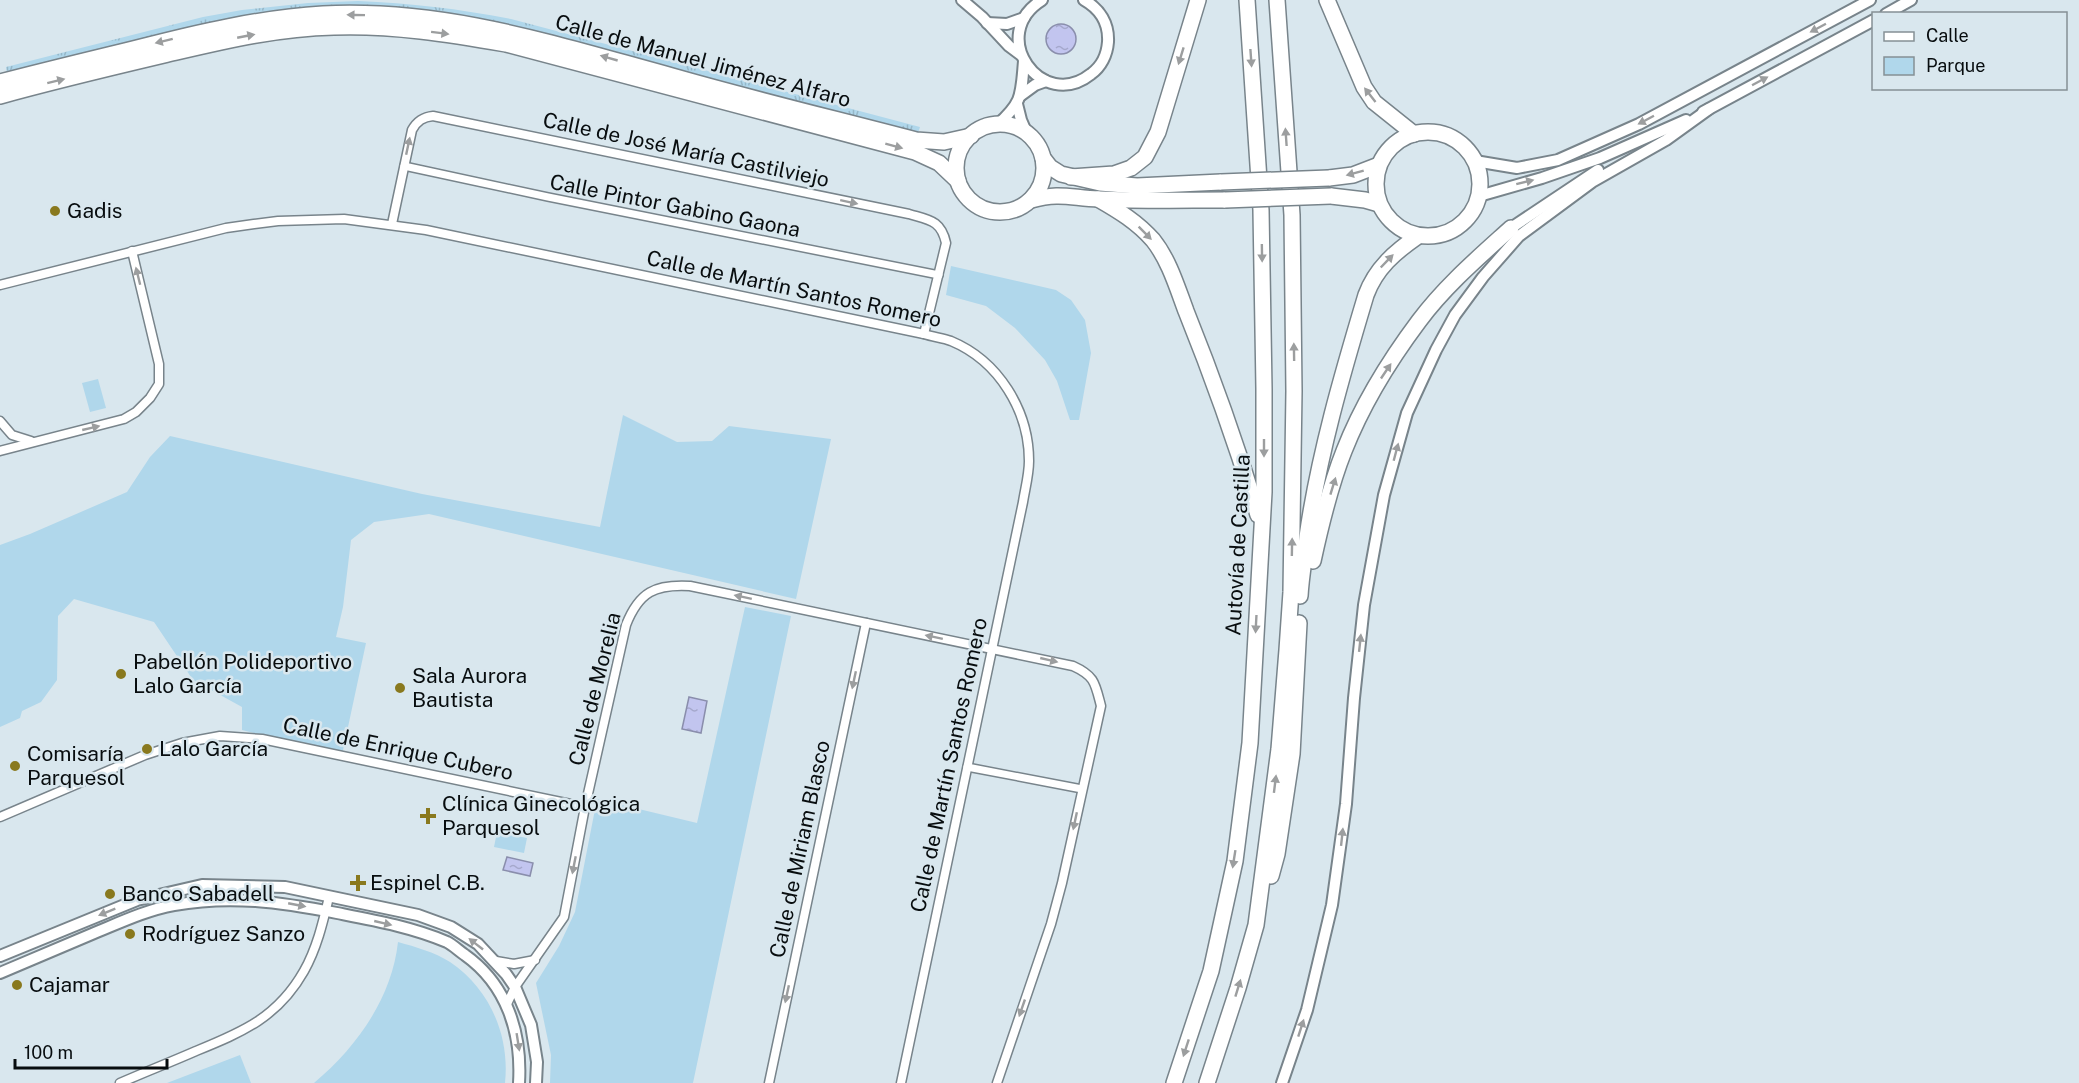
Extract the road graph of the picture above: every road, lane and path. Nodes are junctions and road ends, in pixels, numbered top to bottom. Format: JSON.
{"nodes":[{"id":1,"x":962,"y":0,"type":"edge"},
{"id":2,"x":1042,"y":0,"type":"edge"},
{"id":3,"x":1084,"y":0,"type":"edge"},
{"id":4,"x":1198,"y":0,"type":"edge"},
{"id":5,"x":1247,"y":0,"type":"edge"},
{"id":6,"x":1277,"y":0,"type":"edge"},
{"id":7,"x":1327,"y":0,"type":"edge"},
{"id":8,"x":1870,"y":0,"type":"edge"},
{"id":9,"x":1911,"y":0,"type":"edge"},
{"id":10,"x":1890,"y":12,"type":"edge"},
{"id":11,"x":1024,"y":18,"type":"junction"},
{"id":12,"x":1872,"y":21,"type":"edge"},
{"id":13,"x":987,"y":22,"type":"junction"},
{"id":14,"x":1022,"y":58,"type":"junction"},
{"id":15,"x":1046,"y":81,"type":"junction"},
{"id":16,"x":0,"y":82,"type":"edge"},
{"id":17,"x":0,"y":96,"type":"edge"},
{"id":18,"x":1018,"y":100,"type":"junction"},
{"id":19,"x":1709,"y":109,"type":"junction"},
{"id":20,"x":997,"y":125,"type":"junction"},
{"id":21,"x":1669,"y":128,"type":"junction"},
{"id":22,"x":1028,"y":134,"type":"junction"},
{"id":23,"x":1414,"y":134,"type":"junction"},
{"id":24,"x":971,"y":136,"type":"junction"},
{"id":25,"x":1043,"y":158,"type":"junction"},
{"id":26,"x":1475,"y":161,"type":"junction"},
{"id":27,"x":1379,"y":165,"type":"junction"},
{"id":28,"x":404,"y":166,"type":"junction"},
{"id":29,"x":1071,"y":177,"type":"junction"},
{"id":30,"x":958,"y":181,"type":"junction"},
{"id":31,"x":1479,"y":196,"type":"junction"},
{"id":32,"x":1098,"y":199,"type":"junction"},
{"id":33,"x":1031,"y":200,"type":"junction"},
{"id":34,"x":1379,"y":204,"type":"junction"},
{"id":35,"x":392,"y":224,"type":"junction"},
{"id":36,"x":1511,"y":228,"type":"joint"},
{"id":37,"x":1418,"y":236,"type":"junction"},
{"id":38,"x":132,"y":251,"type":"junction"},
{"id":39,"x":939,"y":275,"type":"junction"},
{"id":40,"x":0,"y":285,"type":"edge"},
{"id":41,"x":924,"y":334,"type":"junction"},
{"id":42,"x":0,"y":421,"type":"edge"},
{"id":43,"x":34,"y":442,"type":"junction"},
{"id":44,"x":0,"y":452,"type":"edge"},
{"id":45,"x":1261,"y":523,"type":"junction"},
{"id":46,"x":866,"y":622,"type":"junction"},
{"id":47,"x":1298,"y":645,"type":"junction"},
{"id":48,"x":992,"y":649,"type":"junction"},
{"id":49,"x":967,"y":767,"type":"junction"},
{"id":50,"x":1082,"y":789,"type":"junction"},
{"id":51,"x":585,"y":807,"type":"junction"},
{"id":52,"x":0,"y":817,"type":"edge"},
{"id":53,"x":329,"y":897,"type":"junction"},
{"id":54,"x":325,"y":911,"type":"junction"},
{"id":55,"x":1256,"y":925,"type":"junction"},
{"id":56,"x":0,"y":957,"type":"edge"},
{"id":57,"x":535,"y":960,"type":"junction"},
{"id":58,"x":496,"y":961,"type":"junction"},
{"id":59,"x":0,"y":973,"type":"edge"},
{"id":60,"x":515,"y":987,"type":"junction"},
{"id":61,"x":507,"y":1004,"type":"junction"},
{"id":62,"x":120,"y":1083,"type":"edge"},
{"id":63,"x":519,"y":1083,"type":"edge"},
{"id":64,"x":536,"y":1083,"type":"edge"},
{"id":65,"x":769,"y":1083,"type":"edge"},
{"id":66,"x":901,"y":1083,"type":"edge"},
{"id":67,"x":997,"y":1083,"type":"edge"},
{"id":68,"x":1174,"y":1083,"type":"edge"},
{"id":69,"x":1207,"y":1083,"type":"edge"},
{"id":70,"x":1282,"y":1083,"type":"edge"}],
"edges":[{"from":1,"to":13,"type":"street"},
{"from":2,"to":11,"type":"street"},
{"from":3,"to":15,"type":"street"},
{"from":4,"to":29,"type":"highway","one_way":true},
{"from":5,"to":45,"type":"highway","name":"Autovía de Castilla","one_way":true},
{"from":55,"to":6,"type":"highway","one_way":true},
{"from":23,"to":7,"type":"highway","one_way":true},
{"from":8,"to":26,"type":"street","one_way":true},
{"from":9,"to":10,"type":"street"},
{"from":11,"to":13,"type":"street"},
{"from":11,"to":14,"type":"street"},
{"from":19,"to":12,"type":"street","one_way":true},
{"from":13,"to":14,"type":"street"},
{"from":14,"to":15,"type":"street"},
{"from":14,"to":18,"type":"street"},
{"from":15,"to":18,"type":"street"},
{"from":24,"to":16,"type":"highway","name":"Calle de Manuel Jiménez Alfaro","one_way":true},
{"from":17,"to":30,"type":"highway","name":"Calle de Manuel Jiménez Alfaro","one_way":true},
{"from":18,"to":20,"type":"street"},
{"from":18,"to":22,"type":"street"},
{"from":19,"to":21,"type":"street"},
{"from":70,"to":19,"type":"street","one_way":true},
{"from":20,"to":22,"type":"highway"},
{"from":20,"to":24,"type":"highway"},
{"from":31,"to":21,"type":"street","one_way":true},
{"from":21,"to":36,"type":"street"},
{"from":22,"to":25,"type":"highway"},
{"from":23,"to":26,"type":"highway"},
{"from":23,"to":27,"type":"highway"},
{"from":24,"to":30,"type":"highway"},
{"from":25,"to":29,"type":"highway"},
{"from":25,"to":33,"type":"highway"},
{"from":26,"to":31,"type":"highway"},
{"from":27,"to":29,"type":"highway","one_way":true,"bridge":true},
{"from":27,"to":34,"type":"highway"},
{"from":28,"to":35,"type":"street","name":"Calle de José María Castilviejo"},
{"from":28,"to":39,"type":"street","name":"Calle Pintor Gabino Gaona"},
{"from":28,"to":39,"type":"street","name":"Calle de José María Castilviejo","one_way":true},
{"from":30,"to":33,"type":"highway"},
{"from":31,"to":37,"type":"highway"},
{"from":32,"to":33,"type":"highway"},
{"from":32,"to":34,"type":"highway","bridge":true},
{"from":32,"to":45,"type":"highway","one_way":true},
{"from":34,"to":37,"type":"highway"},
{"from":35,"to":38,"type":"street","name":"Calle de Martín Santos Romero"},
{"from":35,"to":41,"type":"street","name":"Calle de Martín Santos Romero"},
{"from":47,"to":36,"type":"highway","one_way":true},
{"from":47,"to":37,"type":"highway","one_way":true},
{"from":38,"to":40,"type":"street","name":"Calle de Martín Santos Romero"},
{"from":43,"to":38,"type":"street","one_way":true},
{"from":39,"to":41,"type":"street","name":"Calle de José María Castilviejo"},
{"from":41,"to":48,"type":"street","name":"Calle de Martín Santos Romero"},
{"from":42,"to":43,"type":"street"},
{"from":43,"to":44,"type":"street"},
{"from":45,"to":68,"type":"highway","name":"Autovía de Castilla","one_way":true},
{"from":48,"to":46,"type":"street","name":"Calle de Morelia","one_way":true},
{"from":46,"to":51,"type":"street","name":"Calle de Morelia","one_way":true},
{"from":46,"to":65,"type":"street","name":"Calle de Miriam Blasco","one_way":true},
{"from":47,"to":55,"type":"highway"},
{"from":48,"to":49,"type":"street","name":"Calle de Martín Santos Romero"},
{"from":48,"to":50,"type":"street","name":"Calle de Morelia","one_way":true},
{"from":49,"to":50,"type":"street"},
{"from":49,"to":66,"type":"street","name":"Calle de Martín Santos Romero"},
{"from":50,"to":67,"type":"street","name":"Calle de Morelia","one_way":true},
{"from":51,"to":52,"type":"street","name":"Calle de Enrique Cubero"},
{"from":51,"to":57,"type":"street","name":"Calle de Morelia","one_way":true},
{"from":53,"to":54,"type":"street"},
{"from":53,"to":56,"type":"street","one_way":true},
{"from":58,"to":53,"type":"street","one_way":true},
{"from":59,"to":54,"type":"street","one_way":true},
{"from":54,"to":61,"type":"street","one_way":true},
{"from":54,"to":62,"type":"street"},
{"from":69,"to":55,"type":"highway","one_way":true},
{"from":57,"to":58,"type":"street"},
{"from":57,"to":60,"type":"street","name":"Calle de Morelia"},
{"from":58,"to":60,"type":"street"},
{"from":60,"to":61,"type":"street","name":"Calle de Morelia"},
{"from":60,"to":64,"type":"street"},
{"from":61,"to":63,"type":"street","one_way":true}]}
